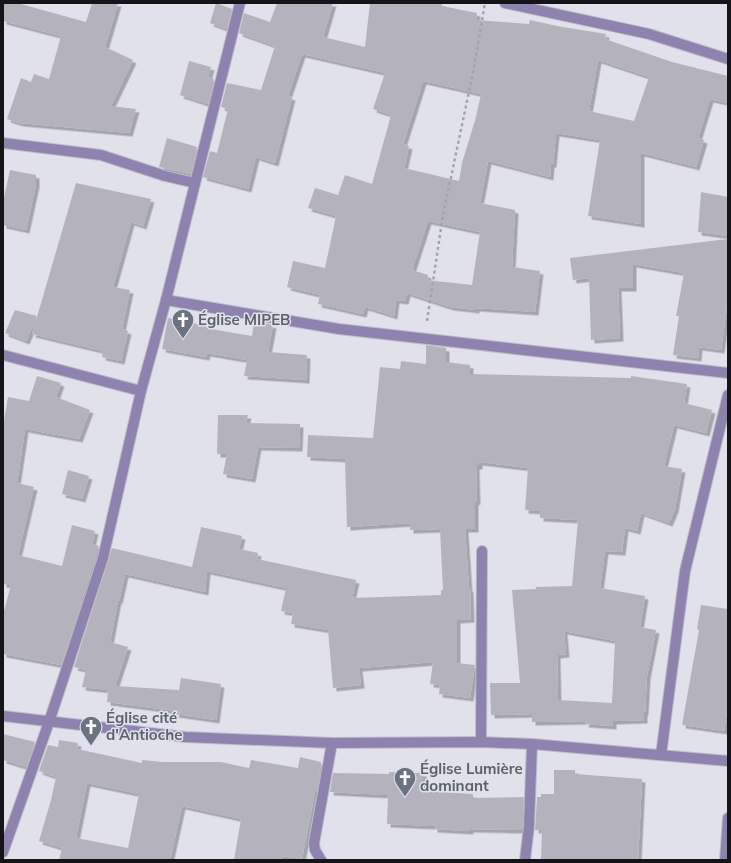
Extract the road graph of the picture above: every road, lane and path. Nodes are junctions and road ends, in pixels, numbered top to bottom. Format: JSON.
{"nodes":[{"id":1,"x":240,"y":3,"type":"edge"},
{"id":2,"x":484,"y":3,"type":"edge"},
{"id":3,"x":505,"y":3,"type":"edge"},
{"id":4,"x":728,"y":59,"type":"edge"},
{"id":5,"x":3,"y":143,"type":"edge"},
{"id":6,"x":194,"y":183,"type":"junction"},
{"id":7,"x":166,"y":300,"type":"junction"},
{"id":8,"x":424,"y":339,"type":"junction"},
{"id":9,"x":3,"y":355,"type":"edge"},
{"id":10,"x":728,"y":373,"type":"edge"},
{"id":11,"x":141,"y":391,"type":"junction"},
{"id":12,"x":728,"y":395,"type":"edge"},
{"id":13,"x":726,"y":411,"type":"edge"},
{"id":14,"x":482,"y":551,"type":"dead end"},
{"id":15,"x":3,"y":716,"type":"edge"},
{"id":16,"x":49,"y":722,"type":"junction"},
{"id":17,"x":481,"y":742,"type":"junction"},
{"id":18,"x":332,"y":743,"type":"junction"},
{"id":19,"x":532,"y":744,"type":"junction"},
{"id":20,"x":661,"y":756,"type":"junction"},
{"id":21,"x":728,"y":761,"type":"edge"},
{"id":22,"x":728,"y":818,"type":"edge"},
{"id":23,"x":3,"y":852,"type":"edge"},
{"id":24,"x":321,"y":860,"type":"edge"},
{"id":25,"x":525,"y":860,"type":"edge"},
{"id":26,"x":725,"y":860,"type":"edge"}],
"edges":[{"from":1,"to":6,"type":"street"},
{"from":2,"to":8,"type":"path"},
{"from":3,"to":4,"type":"street"},
{"from":5,"to":6,"type":"street"},
{"from":6,"to":7,"type":"street"},
{"from":7,"to":8,"type":"street"},
{"from":7,"to":11,"type":"street"},
{"from":8,"to":10,"type":"street"},
{"from":9,"to":11,"type":"street"},
{"from":11,"to":16,"type":"street"},
{"from":12,"to":13,"type":"street"},
{"from":13,"to":20,"type":"street"},
{"from":14,"to":17,"type":"street"},
{"from":15,"to":16,"type":"street"},
{"from":16,"to":18,"type":"street"},
{"from":16,"to":23,"type":"street"},
{"from":17,"to":18,"type":"street"},
{"from":17,"to":19,"type":"street"},
{"from":18,"to":24,"type":"street"},
{"from":19,"to":20,"type":"street"},
{"from":19,"to":25,"type":"street"},
{"from":20,"to":21,"type":"street"},
{"from":22,"to":26,"type":"street"}]}
